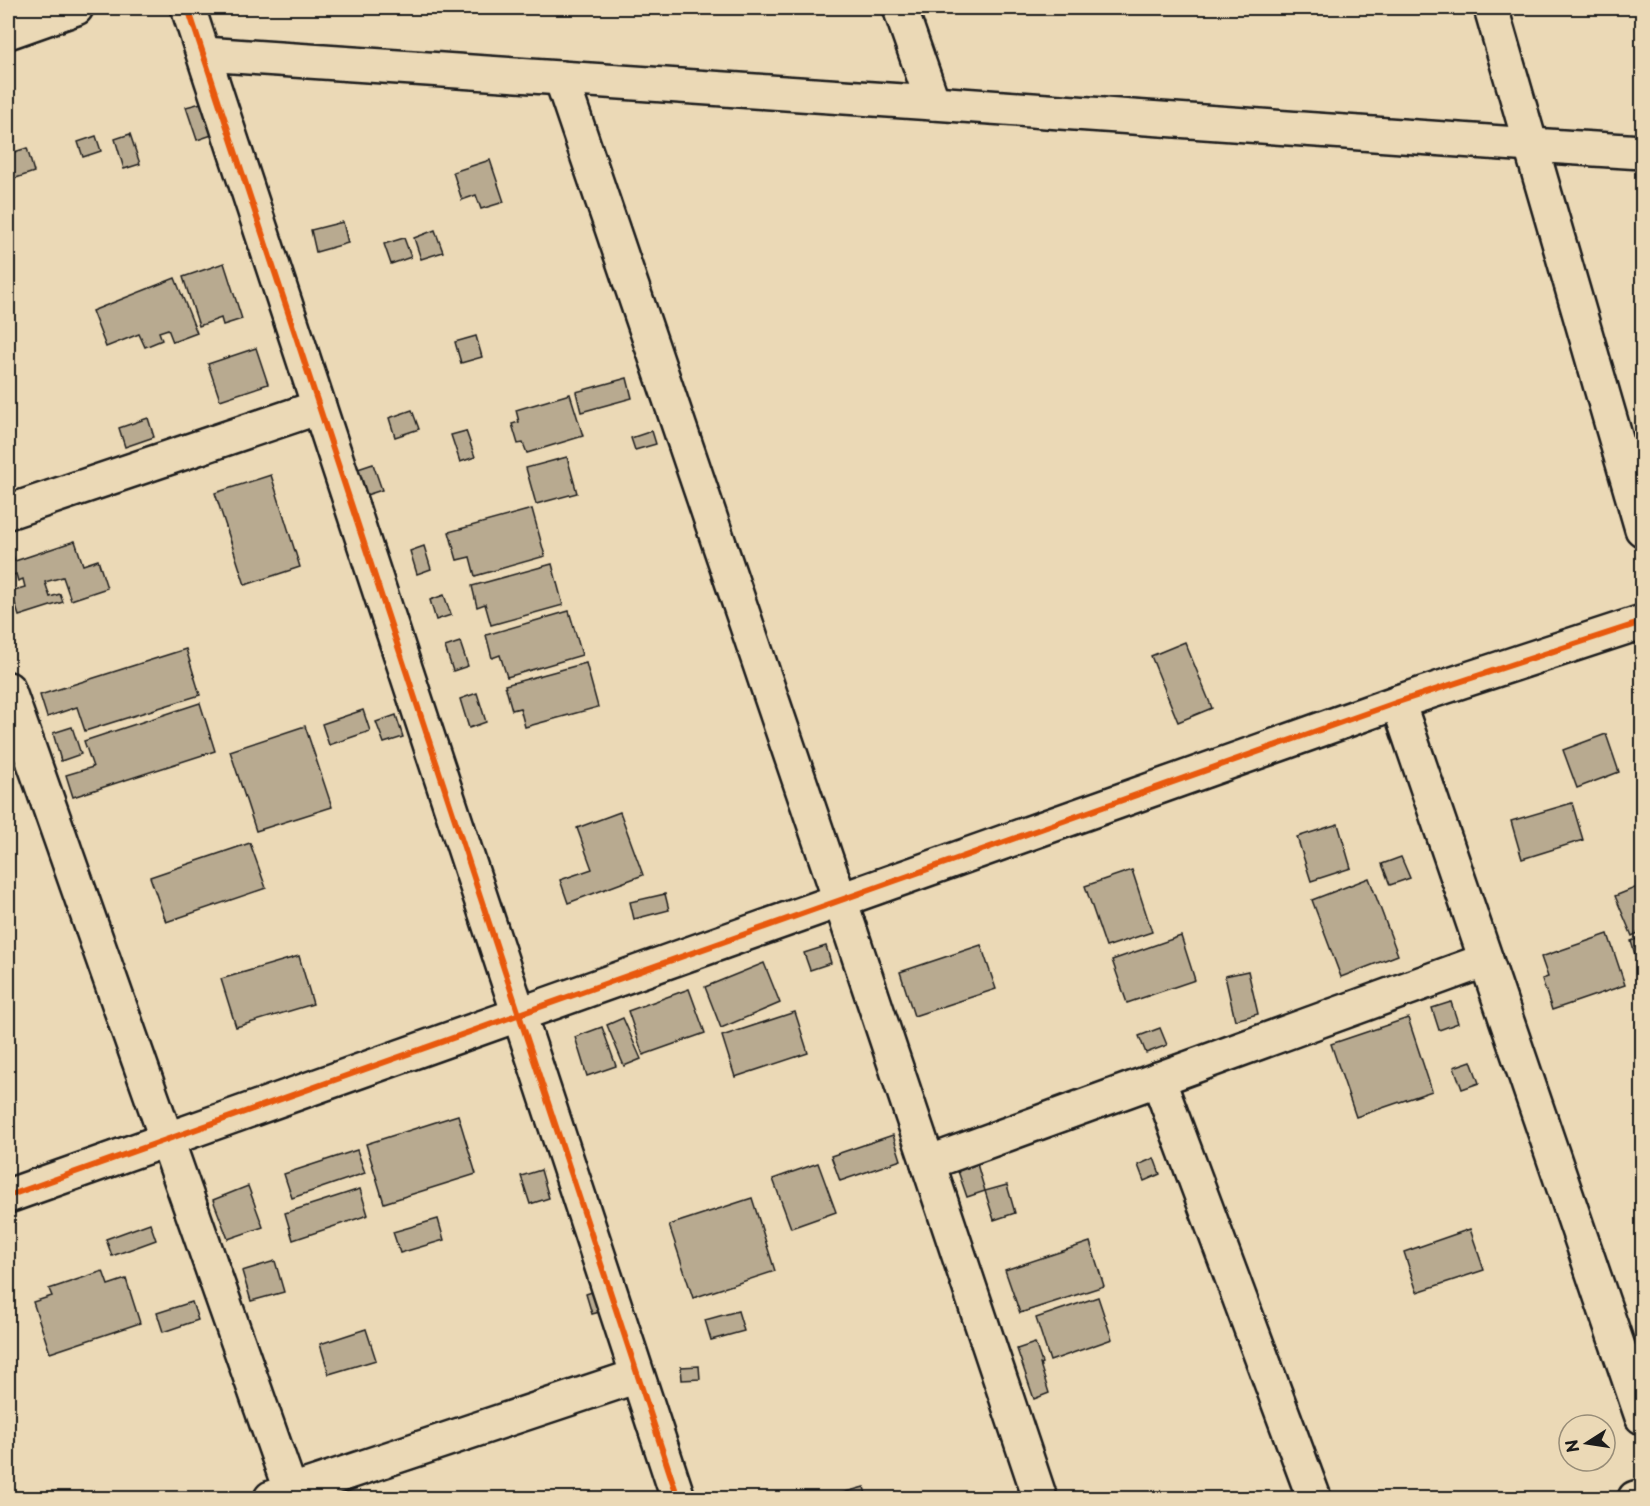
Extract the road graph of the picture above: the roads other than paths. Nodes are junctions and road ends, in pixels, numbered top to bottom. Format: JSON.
{"nodes":[{"id":1,"x":76,"y":8,"type":"edge"},
{"id":2,"x":188,"y":8,"type":"edge"},
{"id":3,"x":900,"y":8,"type":"edge"},
{"id":4,"x":1491,"y":8,"type":"edge"},
{"id":5,"x":8,"y":32,"type":"edge"},
{"id":6,"x":204,"y":54,"type":"junction"},
{"id":7,"x":561,"y":78,"type":"junction"},
{"id":8,"x":933,"y":103,"type":"junction"},
{"id":9,"x":1531,"y":145,"type":"junction"},
{"id":10,"x":1642,"y":152,"type":"edge"},
{"id":11,"x":319,"y":406,"type":"junction"},
{"id":12,"x":8,"y":512,"type":"edge"},
{"id":13,"x":1642,"y":529,"type":"edge"},
{"id":14,"x":1642,"y":622,"type":"edge"},
{"id":15,"x":8,"y":689,"type":"edge"},
{"id":16,"x":1398,"y":702,"type":"junction"},
{"id":17,"x":840,"y":900,"type":"junction"},
{"id":18,"x":1486,"y":960,"type":"junction"},
{"id":19,"x":518,"y":1014,"type":"junction"},
{"id":20,"x":1158,"y":1079,"type":"junction"},
{"id":21,"x":166,"y":1139,"type":"junction"},
{"id":22,"x":928,"y":1163,"type":"junction"},
{"id":23,"x":8,"y":1196,"type":"edge"},
{"id":24,"x":637,"y":1376,"type":"junction"},
{"id":25,"x":1642,"y":1417,"type":"edge"},
{"id":26,"x":285,"y":1496,"type":"edge"},
{"id":27,"x":1642,"y":1496,"type":"edge"},
{"id":28,"x":678,"y":1498,"type":"edge"},
{"id":29,"x":1040,"y":1498,"type":"edge"},
{"id":30,"x":1314,"y":1498,"type":"edge"},
{"id":31,"x":1635,"y":1498,"type":"edge"}],
"edges":[{"from":1,"to":5,"type":"street"},
{"from":2,"to":6,"type":"street"},
{"from":3,"to":8,"type":"street"},
{"from":4,"to":9,"type":"street"},
{"from":6,"to":7,"type":"street"},
{"from":6,"to":11,"type":"street"},
{"from":7,"to":8,"type":"street"},
{"from":7,"to":17,"type":"street"},
{"from":8,"to":9,"type":"street"},
{"from":9,"to":10,"type":"street"},
{"from":9,"to":13,"type":"street"},
{"from":11,"to":12,"type":"street"},
{"from":11,"to":19,"type":"street"},
{"from":14,"to":16,"type":"street"},
{"from":15,"to":21,"type":"street"},
{"from":16,"to":17,"type":"street"},
{"from":16,"to":18,"type":"street"},
{"from":17,"to":19,"type":"street"},
{"from":17,"to":22,"type":"street"},
{"from":18,"to":20,"type":"street"},
{"from":18,"to":25,"type":"street"},
{"from":19,"to":21,"type":"street"},
{"from":19,"to":24,"type":"street"},
{"from":20,"to":22,"type":"street"},
{"from":20,"to":30,"type":"street"},
{"from":21,"to":23,"type":"street"},
{"from":21,"to":26,"type":"street"},
{"from":22,"to":29,"type":"street"},
{"from":24,"to":26,"type":"street"},
{"from":24,"to":28,"type":"street"},
{"from":27,"to":31,"type":"street"}]}
